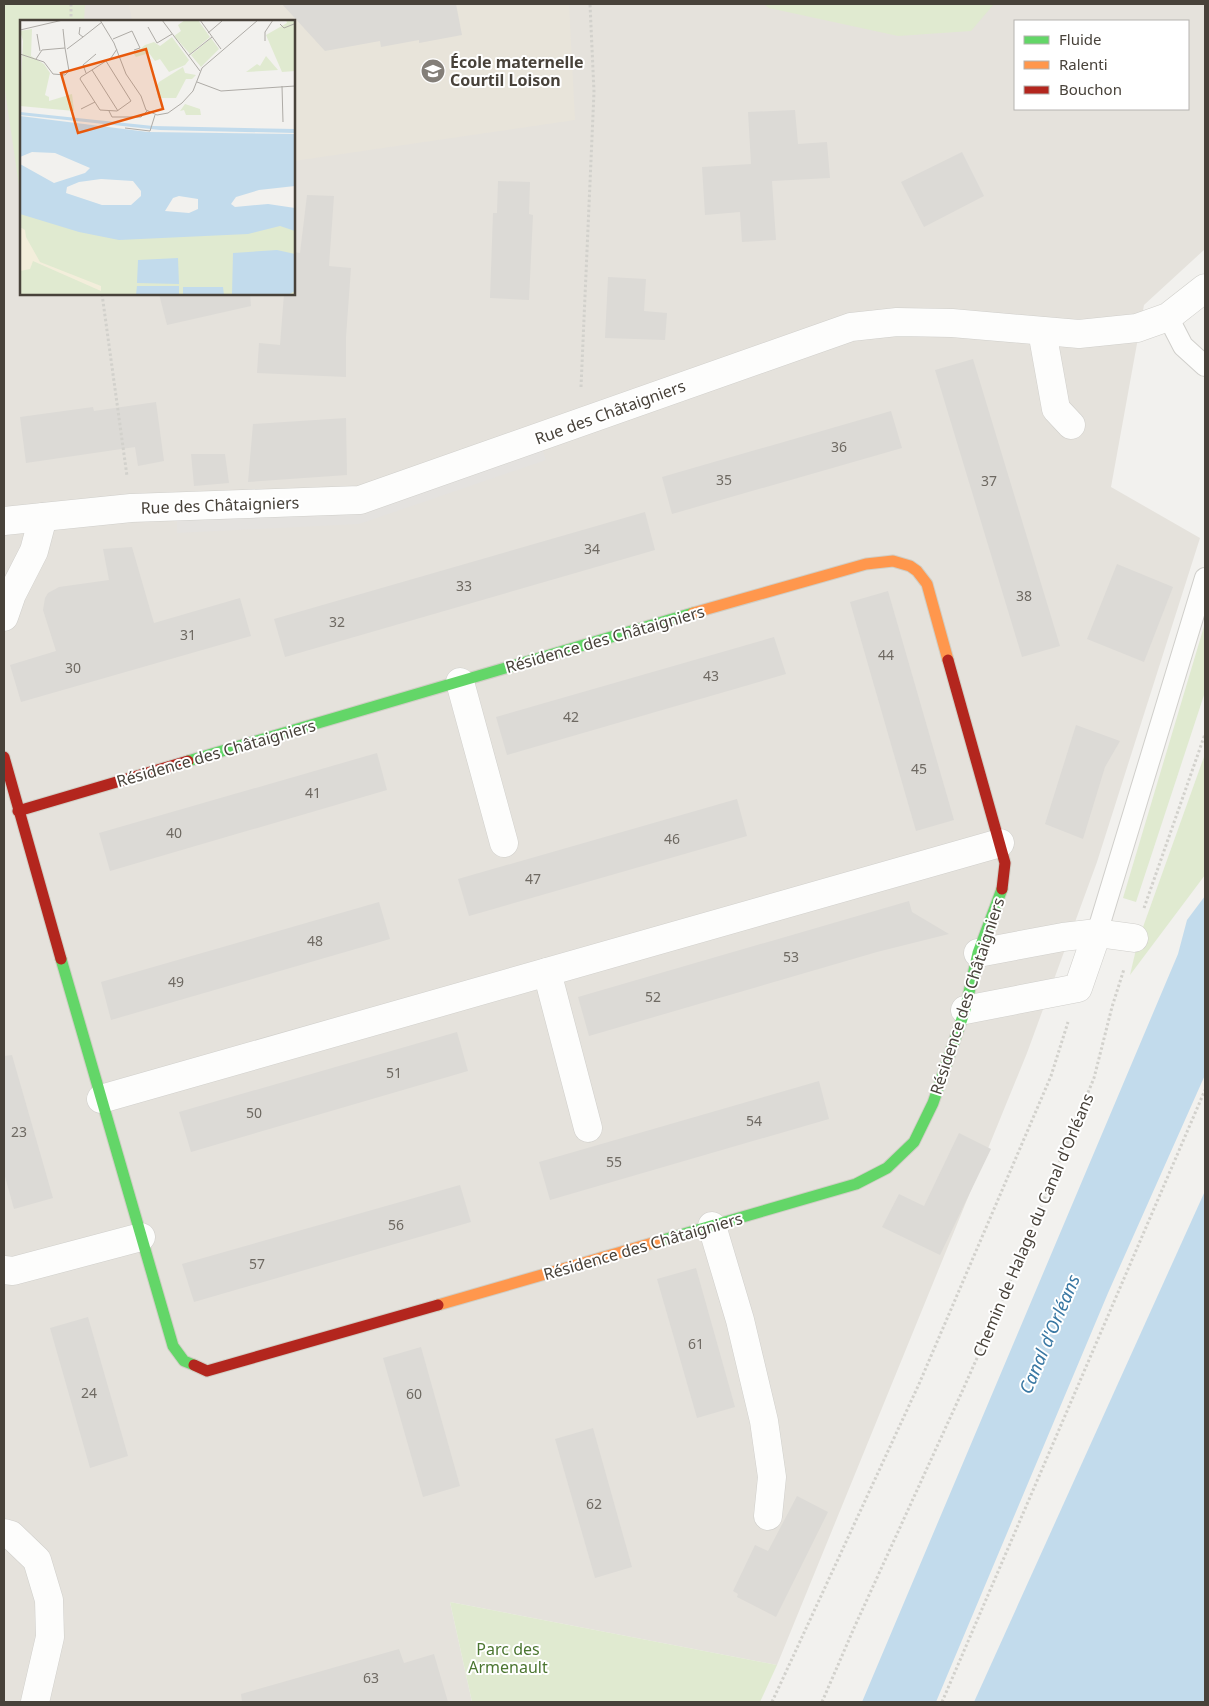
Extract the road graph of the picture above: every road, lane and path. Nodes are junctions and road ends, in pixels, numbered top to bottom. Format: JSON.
{"nodes":[{"id":1,"x":71,"y":4,"type":"edge"},
{"id":2,"x":590,"y":4,"type":"edge"},
{"id":3,"x":71,"y":20,"type":"edge"},
{"id":4,"x":1205,"y":288,"type":"edge"},
{"id":5,"x":102,"y":295,"type":"edge"},
{"id":6,"x":1168,"y":317,"type":"junction"},
{"id":7,"x":1042,"y":332,"type":"junction"},
{"id":8,"x":1205,"y":366,"type":"edge"},
{"id":9,"x":579,"y":423,"type":"junction"},
{"id":10,"x":1071,"y":425,"type":"dead end"},
{"id":11,"x":131,"y":508,"type":"junction"},
{"id":12,"x":43,"y":517,"type":"junction"},
{"id":13,"x":4,"y":522,"type":"edge"},
{"id":14,"x":1205,"y":578,"type":"edge"},
{"id":15,"x":4,"y":617,"type":"edge"},
{"id":16,"x":460,"y":682,"type":"junction"},
{"id":17,"x":1205,"y":734,"type":"edge"},
{"id":18,"x":4,"y":757,"type":"edge"},
{"id":19,"x":18,"y":811,"type":"junction"},
{"id":20,"x":1000,"y":842,"type":"junction"},
{"id":21,"x":504,"y":843,"type":"dead end"},
{"id":22,"x":1097,"y":933,"type":"junction"},
{"id":23,"x":1134,"y":938,"type":"junction"},
{"id":24,"x":978,"y":953,"type":"junction"},
{"id":25,"x":547,"y":972,"type":"junction"},
{"id":26,"x":1078,"y":988,"type":"junction"},
{"id":27,"x":965,"y":1010,"type":"junction"},
{"id":28,"x":1205,"y":1090,"type":"edge"},
{"id":29,"x":101,"y":1099,"type":"junction"},
{"id":30,"x":588,"y":1128,"type":"dead end"},
{"id":31,"x":712,"y":1226,"type":"junction"},
{"id":32,"x":141,"y":1237,"type":"junction"},
{"id":33,"x":4,"y":1270,"type":"edge"},
{"id":34,"x":768,"y":1516,"type":"dead end"},
{"id":35,"x":4,"y":1533,"type":"edge"},
{"id":36,"x":35,"y":1702,"type":"edge"},
{"id":37,"x":772,"y":1702,"type":"edge"},
{"id":38,"x":822,"y":1702,"type":"edge"},
{"id":39,"x":942,"y":1702,"type":"edge"}],
"edges":[{"from":1,"to":3,"type":"path"},
{"from":2,"to":9,"type":"path"},
{"from":4,"to":6,"type":"street","name":"Rue des Châtaigniers"},
{"from":5,"to":11,"type":"path"},
{"from":6,"to":7,"type":"street","name":"Rue des Châtaigniers"},
{"from":6,"to":8,"type":"lane"},
{"from":7,"to":9,"type":"street","name":"Rue des Châtaigniers"},
{"from":7,"to":10,"type":"street"},
{"from":9,"to":11,"type":"street","name":"Rue des Châtaigniers"},
{"from":11,"to":12,"type":"street","name":"Rue des Châtaigniers"},
{"from":12,"to":13,"type":"street","name":"Rue des Châtaigniers"},
{"from":12,"to":15,"type":"street"},
{"from":14,"to":22,"type":"lane"},
{"from":16,"to":19,"type":"street","name":"Résidence des Châtaigniers"},
{"from":16,"to":20,"type":"street","name":"Résidence des Châtaigniers"},
{"from":16,"to":21,"type":"street"},
{"from":17,"to":23,"type":"path","name":"Chemin de Halage du Canal d'Orléans"},
{"from":18,"to":19,"type":"street","name":"Résidence des Châtaigniers"},
{"from":19,"to":29,"type":"street","name":"Résidence des Châtaigniers"},
{"from":20,"to":24,"type":"street","name":"Résidence des Châtaigniers"},
{"from":20,"to":25,"type":"street"},
{"from":22,"to":23,"type":"street"},
{"from":22,"to":24,"type":"street"},
{"from":22,"to":26,"type":"street"},
{"from":23,"to":38,"type":"path","name":"Chemin de Halage du Canal d'Orléans"},
{"from":24,"to":27,"type":"street","name":"Résidence des Châtaigniers"},
{"from":25,"to":29,"type":"street"},
{"from":25,"to":30,"type":"street"},
{"from":26,"to":27,"type":"street"},
{"from":26,"to":37,"type":"path"},
{"from":27,"to":31,"type":"street","name":"Résidence des Châtaigniers"},
{"from":28,"to":39,"type":"path"},
{"from":29,"to":32,"type":"street","name":"Résidence des Châtaigniers"},
{"from":31,"to":32,"type":"street","name":"Résidence des Châtaigniers"},
{"from":31,"to":34,"type":"street"},
{"from":32,"to":33,"type":"street"},
{"from":35,"to":36,"type":"street"}]}
